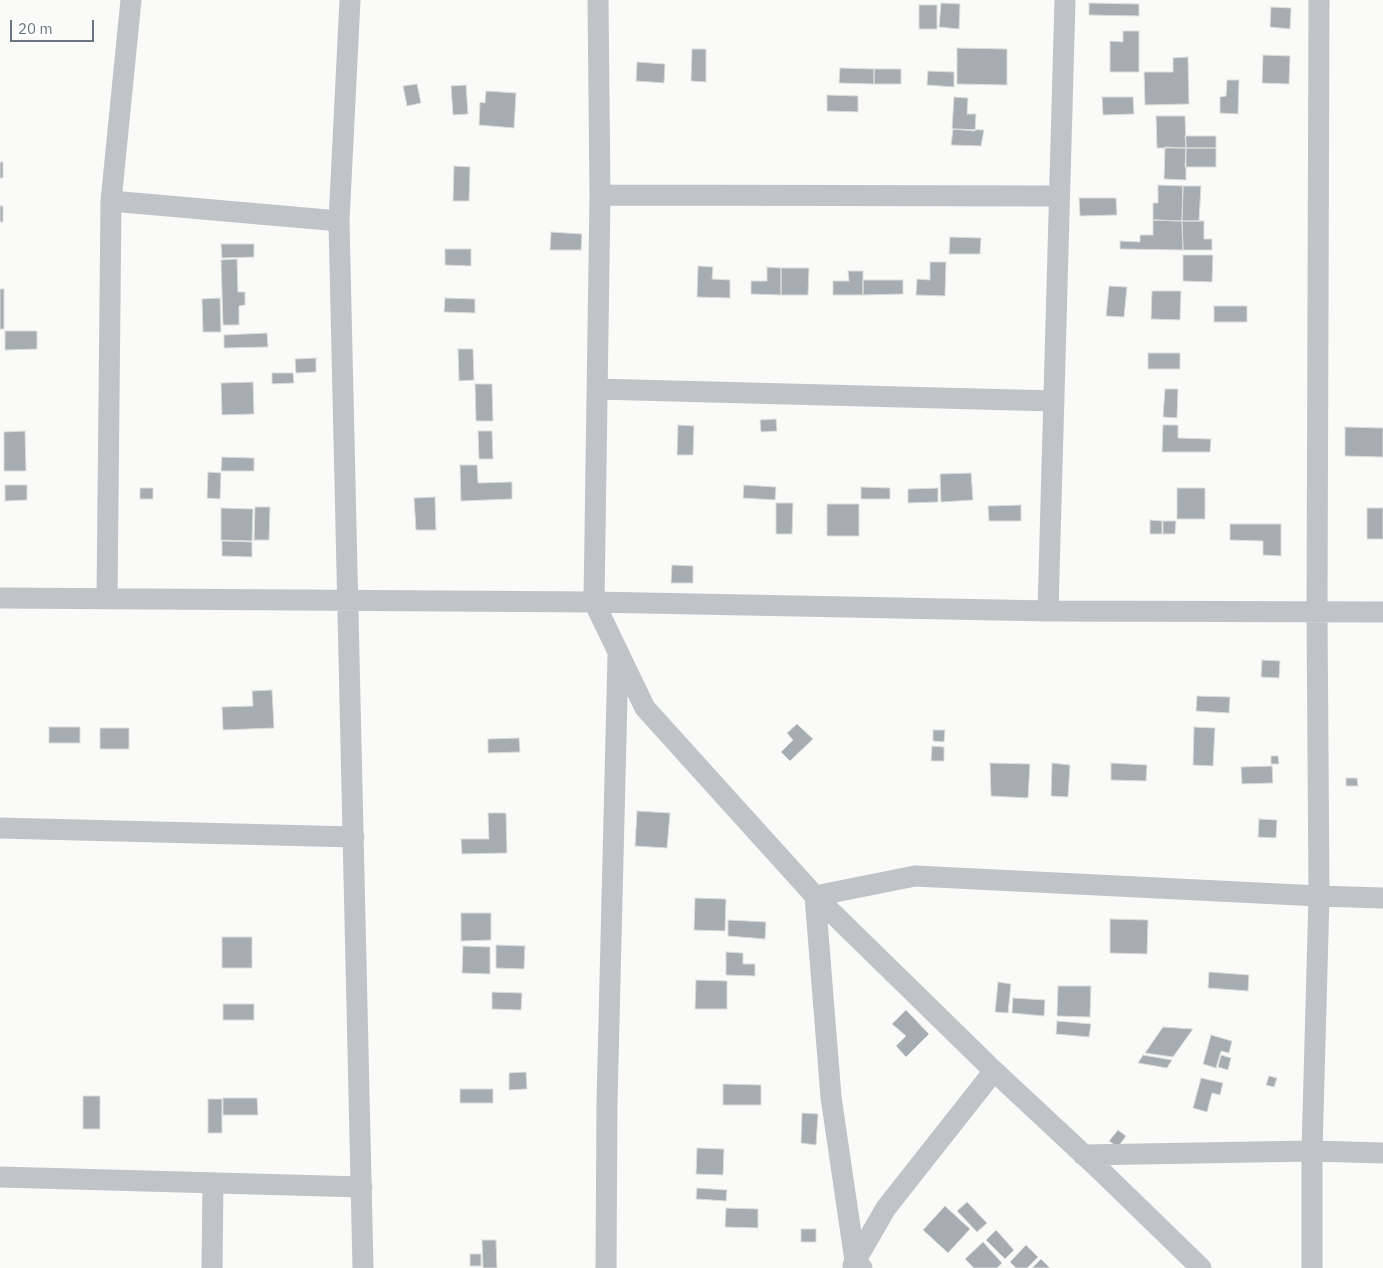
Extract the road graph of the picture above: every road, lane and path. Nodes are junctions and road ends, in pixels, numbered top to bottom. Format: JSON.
{"nodes":[{"id":1,"x":131,"y":0,"type":"edge"},
{"id":2,"x":350,"y":0,"type":"edge"},
{"id":3,"x":598,"y":0,"type":"edge"},
{"id":4,"x":1065,"y":0,"type":"edge"},
{"id":5,"x":1319,"y":0,"type":"edge"},
{"id":6,"x":600,"y":195,"type":"junction"},
{"id":7,"x":1059,"y":196,"type":"junction"},
{"id":8,"x":112,"y":201,"type":"junction"},
{"id":9,"x":339,"y":221,"type":"junction"},
{"id":10,"x":597,"y":389,"type":"junction"},
{"id":11,"x":1054,"y":401,"type":"junction"},
{"id":12,"x":0,"y":598,"type":"edge"},
{"id":13,"x":107,"y":598,"type":"junction"},
{"id":14,"x":348,"y":601,"type":"junction"},
{"id":15,"x":594,"y":602,"type":"junction"},
{"id":16,"x":1048,"y":611,"type":"junction"},
{"id":17,"x":1317,"y":612,"type":"junction"},
{"id":18,"x":1383,"y":612,"type":"edge"},
{"id":19,"x":618,"y":651,"type":"junction"},
{"id":20,"x":0,"y":828,"type":"edge"},
{"id":21,"x":354,"y":837,"type":"junction"},
{"id":22,"x":815,"y":896,"type":"junction"},
{"id":23,"x":1319,"y":896,"type":"junction"},
{"id":24,"x":1383,"y":898,"type":"edge"},
{"id":25,"x":994,"y":1071,"type":"junction"},
{"id":26,"x":1312,"y":1151,"type":"junction"},
{"id":27,"x":1383,"y":1154,"type":"edge"},
{"id":28,"x":1083,"y":1155,"type":"junction"},
{"id":29,"x":0,"y":1177,"type":"edge"},
{"id":30,"x":212,"y":1183,"type":"junction"},
{"id":31,"x":362,"y":1187,"type":"junction"},
{"id":32,"x":856,"y":1266,"type":"edge"},
{"id":33,"x":212,"y":1268,"type":"edge"},
{"id":34,"x":364,"y":1268,"type":"edge"},
{"id":35,"x":606,"y":1268,"type":"edge"},
{"id":36,"x":1201,"y":1268,"type":"edge"},
{"id":37,"x":1312,"y":1268,"type":"edge"}],
"edges":[{"from":1,"to":8,"type":"street"},
{"from":2,"to":9,"type":"street"},
{"from":3,"to":6,"type":"street"},
{"from":4,"to":7,"type":"street"},
{"from":5,"to":17,"type":"street"},
{"from":6,"to":7,"type":"street"},
{"from":6,"to":10,"type":"street"},
{"from":7,"to":11,"type":"street"},
{"from":8,"to":9,"type":"street"},
{"from":8,"to":13,"type":"street"},
{"from":9,"to":14,"type":"street"},
{"from":10,"to":11,"type":"street"},
{"from":10,"to":15,"type":"street"},
{"from":11,"to":16,"type":"street"},
{"from":12,"to":13,"type":"street"},
{"from":13,"to":14,"type":"street"},
{"from":14,"to":15,"type":"street"},
{"from":14,"to":21,"type":"street"},
{"from":15,"to":16,"type":"street"},
{"from":15,"to":19,"type":"street"},
{"from":16,"to":17,"type":"street"},
{"from":17,"to":18,"type":"street"},
{"from":17,"to":23,"type":"street"},
{"from":19,"to":22,"type":"street"},
{"from":19,"to":35,"type":"street"},
{"from":20,"to":21,"type":"street"},
{"from":21,"to":31,"type":"street"},
{"from":22,"to":23,"type":"street"},
{"from":22,"to":25,"type":"street"},
{"from":22,"to":32,"type":"street"},
{"from":23,"to":24,"type":"street"},
{"from":23,"to":26,"type":"street"},
{"from":25,"to":28,"type":"street"},
{"from":25,"to":32,"type":"street"},
{"from":26,"to":27,"type":"street"},
{"from":26,"to":28,"type":"street"},
{"from":26,"to":37,"type":"street"},
{"from":28,"to":36,"type":"street"},
{"from":29,"to":30,"type":"street"},
{"from":30,"to":31,"type":"street"},
{"from":30,"to":33,"type":"street"},
{"from":31,"to":34,"type":"street"}]}
